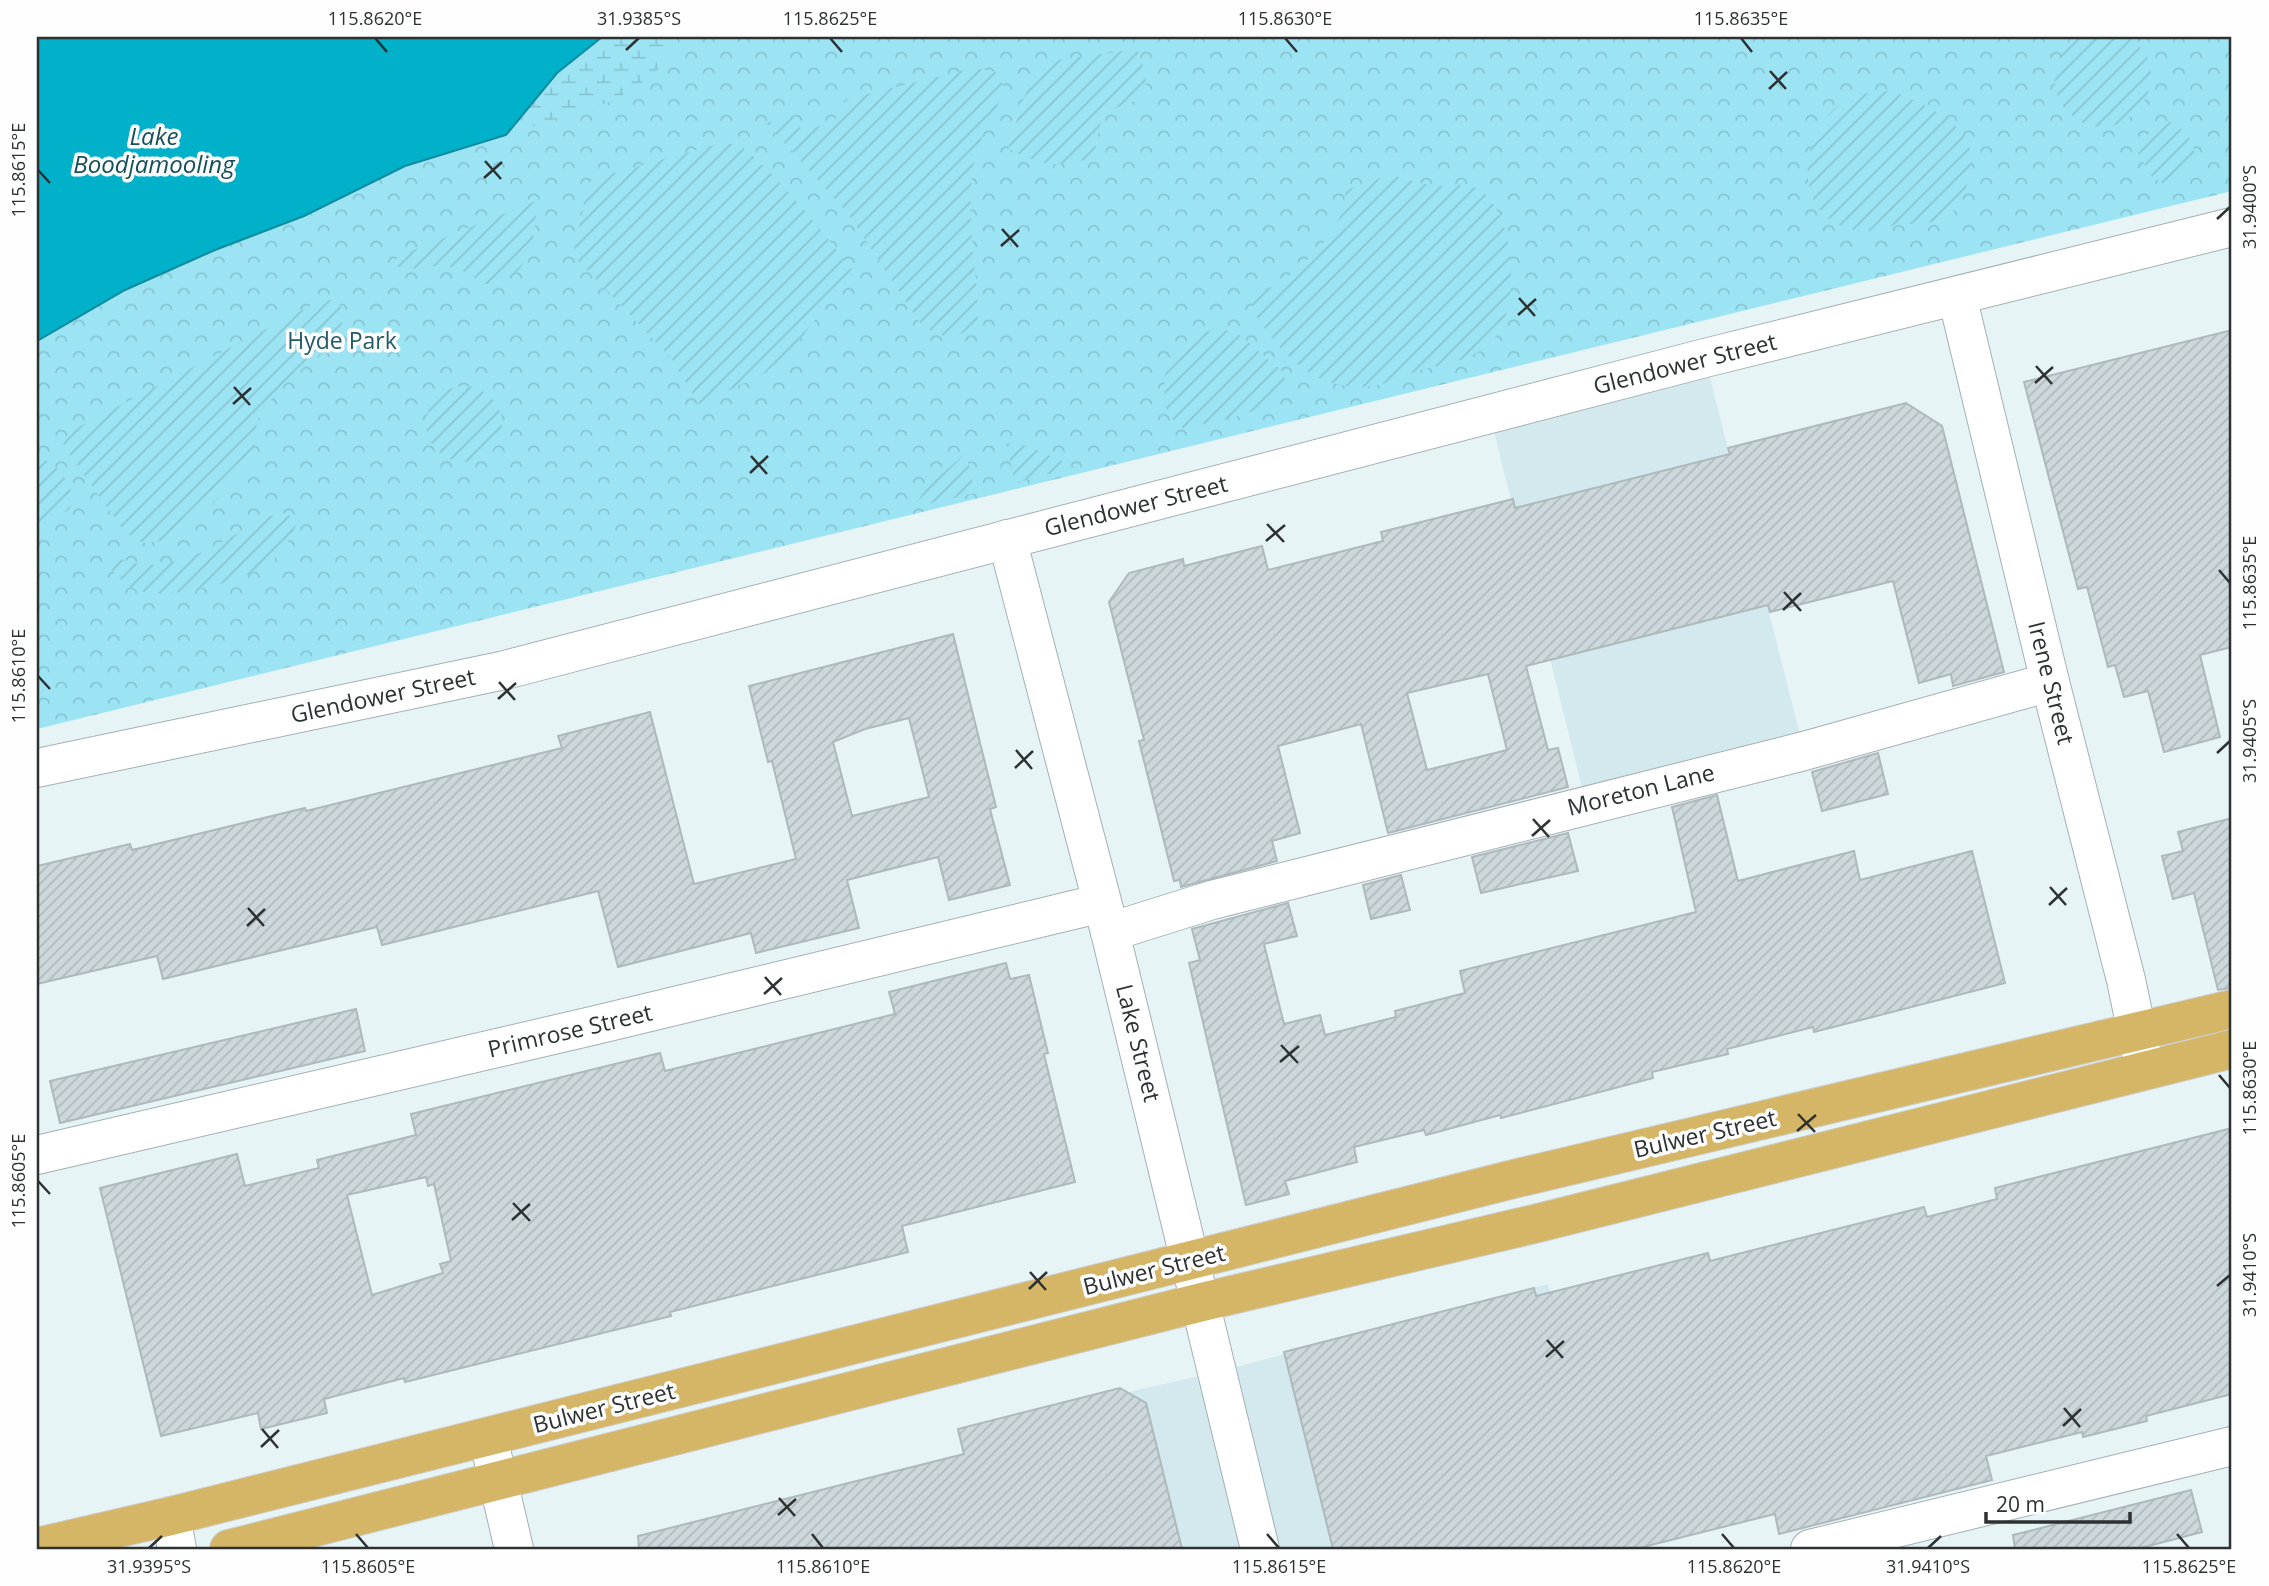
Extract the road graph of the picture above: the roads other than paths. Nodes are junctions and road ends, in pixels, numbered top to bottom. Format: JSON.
{"nodes":[{"id":1,"x":2232,"y":228,"type":"edge"},
{"id":2,"x":1957,"y":296,"type":"junction"},
{"id":3,"x":1007,"y":539,"type":"junction"},
{"id":4,"x":2050,"y":682,"type":"junction"},
{"id":5,"x":37,"y":768,"type":"edge"},
{"id":6,"x":1106,"y":917,"type":"junction"},
{"id":7,"x":2232,"y":1009,"type":"edge"},
{"id":8,"x":2136,"y":1031,"type":"junction"},
{"id":9,"x":2232,"y":1049,"type":"edge"},
{"id":10,"x":2145,"y":1070,"type":"junction"},
{"id":11,"x":37,"y":1155,"type":"edge"},
{"id":12,"x":1192,"y":1261,"type":"junction"},
{"id":13,"x":1202,"y":1302,"type":"junction"},
{"id":14,"x":488,"y":1437,"type":"junction"},
{"id":15,"x":2232,"y":1446,"type":"edge"},
{"id":16,"x":497,"y":1480,"type":"junction"},
{"id":17,"x":174,"y":1533,"type":"edge"},
{"id":18,"x":37,"y":1547,"type":"edge"},
{"id":19,"x":229,"y":1549,"type":"edge"},
{"id":20,"x":514,"y":1549,"type":"edge"},
{"id":21,"x":1260,"y":1549,"type":"edge"},
{"id":22,"x":1810,"y":1549,"type":"edge"}],
"edges":[{"from":1,"to":2,"type":"street","name":"Glendower Street"},
{"from":2,"to":3,"type":"street","name":"Glendower Street"},
{"from":2,"to":4,"type":"street","name":"Irene Street"},
{"from":3,"to":5,"type":"street","name":"Glendower Street"},
{"from":3,"to":6,"type":"street","name":"Lake Street"},
{"from":4,"to":6,"type":"street","name":"Moreton Lane"},
{"from":4,"to":8,"type":"street","name":"Irene Street"},
{"from":6,"to":11,"type":"street","name":"Primrose Street"},
{"from":6,"to":12,"type":"street","name":"Lake Street"},
{"from":7,"to":8,"type":"main road","name":"Bulwer Street"},
{"from":8,"to":10,"type":"street","name":"Irene Street"},
{"from":8,"to":12,"type":"main road","name":"Bulwer Street"},
{"from":9,"to":10,"type":"main road","name":"Bulwer Street"},
{"from":10,"to":13,"type":"main road","name":"Bulwer Street"},
{"from":12,"to":13,"type":"street","name":"Lake Street"},
{"from":12,"to":14,"type":"main road","name":"Bulwer Street"},
{"from":13,"to":16,"type":"main road","name":"Bulwer Street"},
{"from":13,"to":21,"type":"street","name":"Lake Street"},
{"from":14,"to":16,"type":"street"},
{"from":14,"to":17,"type":"main road","name":"Bulwer Street"},
{"from":15,"to":22,"type":"street"},
{"from":16,"to":19,"type":"main road","name":"Bulwer Street"},
{"from":16,"to":20,"type":"street"},
{"from":17,"to":18,"type":"main road","name":"Bulwer Street"}]}
